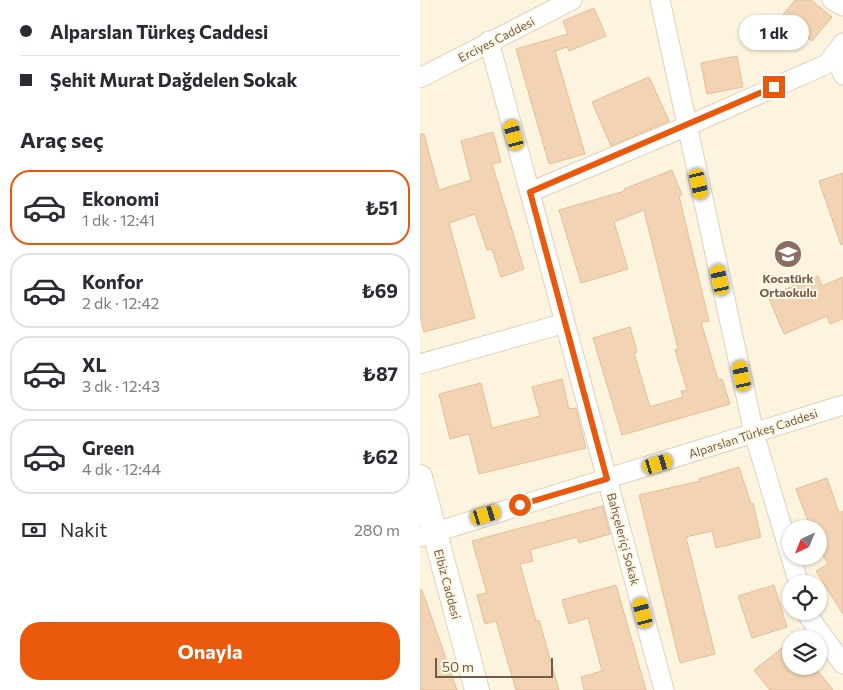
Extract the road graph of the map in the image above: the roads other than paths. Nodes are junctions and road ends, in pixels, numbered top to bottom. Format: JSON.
{"nodes":[{"id":1,"x":572,"y":0,"type":"edge"},
{"id":2,"x":660,"y":0,"type":"edge"},
{"id":3,"x":832,"y":0,"type":"edge"},
{"id":4,"x":843,"y":6,"type":"edge"},
{"id":5,"x":489,"y":41,"type":"junction"},
{"id":6,"x":839,"y":48,"type":"edge"},
{"id":7,"x":843,"y":75,"type":"edge"},
{"id":8,"x":420,"y":78,"type":"edge"},
{"id":9,"x":687,"y":126,"type":"junction"},
{"id":10,"x":530,"y":192,"type":"junction"},
{"id":11,"x":565,"y":323,"type":"junction"},
{"id":12,"x":420,"y":364,"type":"edge"},
{"id":13,"x":843,"y":405,"type":"edge"},
{"id":14,"x":754,"y":433,"type":"junction"},
{"id":15,"x":420,"y":477,"type":"edge"},
{"id":16,"x":607,"y":479,"type":"junction"},
{"id":17,"x":427,"y":534,"type":"edge"},
{"id":18,"x":796,"y":575,"type":"edge"},
{"id":19,"x":811,"y":620,"type":"edge"},
{"id":20,"x":843,"y":664,"type":"edge"},
{"id":21,"x":477,"y":690,"type":"edge"},
{"id":22,"x":664,"y":690,"type":"edge"}],
"edges":[{"from":1,"to":5,"type":"street","name":"Erciyes Caddesi"},
{"from":2,"to":9,"type":"street"},
{"from":3,"to":4,"type":"street"},
{"from":5,"to":8,"type":"street","name":"Erciyes Caddesi"},
{"from":5,"to":10,"type":"street","name":"Bahçeleriçi Sokak"},
{"from":6,"to":7,"type":"street"},
{"from":6,"to":9,"type":"street"},
{"from":9,"to":10,"type":"street"},
{"from":9,"to":14,"type":"street"},
{"from":10,"to":11,"type":"street","name":"Bahçeleriçi Sokak"},
{"from":11,"to":12,"type":"street"},
{"from":11,"to":16,"type":"street","name":"Bahçeleriçi Sokak"},
{"from":13,"to":14,"type":"street","name":"Alparslan Türkeş Caddesi"},
{"from":14,"to":16,"type":"street","name":"Alparslan Türkeş Caddesi"},
{"from":14,"to":18,"type":"street"},
{"from":15,"to":17,"type":"street","name":"Elbiz Caddesi"},
{"from":16,"to":17,"type":"street","name":"Alparslan Türkeş Caddesi"},
{"from":16,"to":22,"type":"street","name":"Bahçeleriçi Sokak"},
{"from":17,"to":21,"type":"street","name":"Elbiz Caddesi"},
{"from":19,"to":20,"type":"street"}]}
